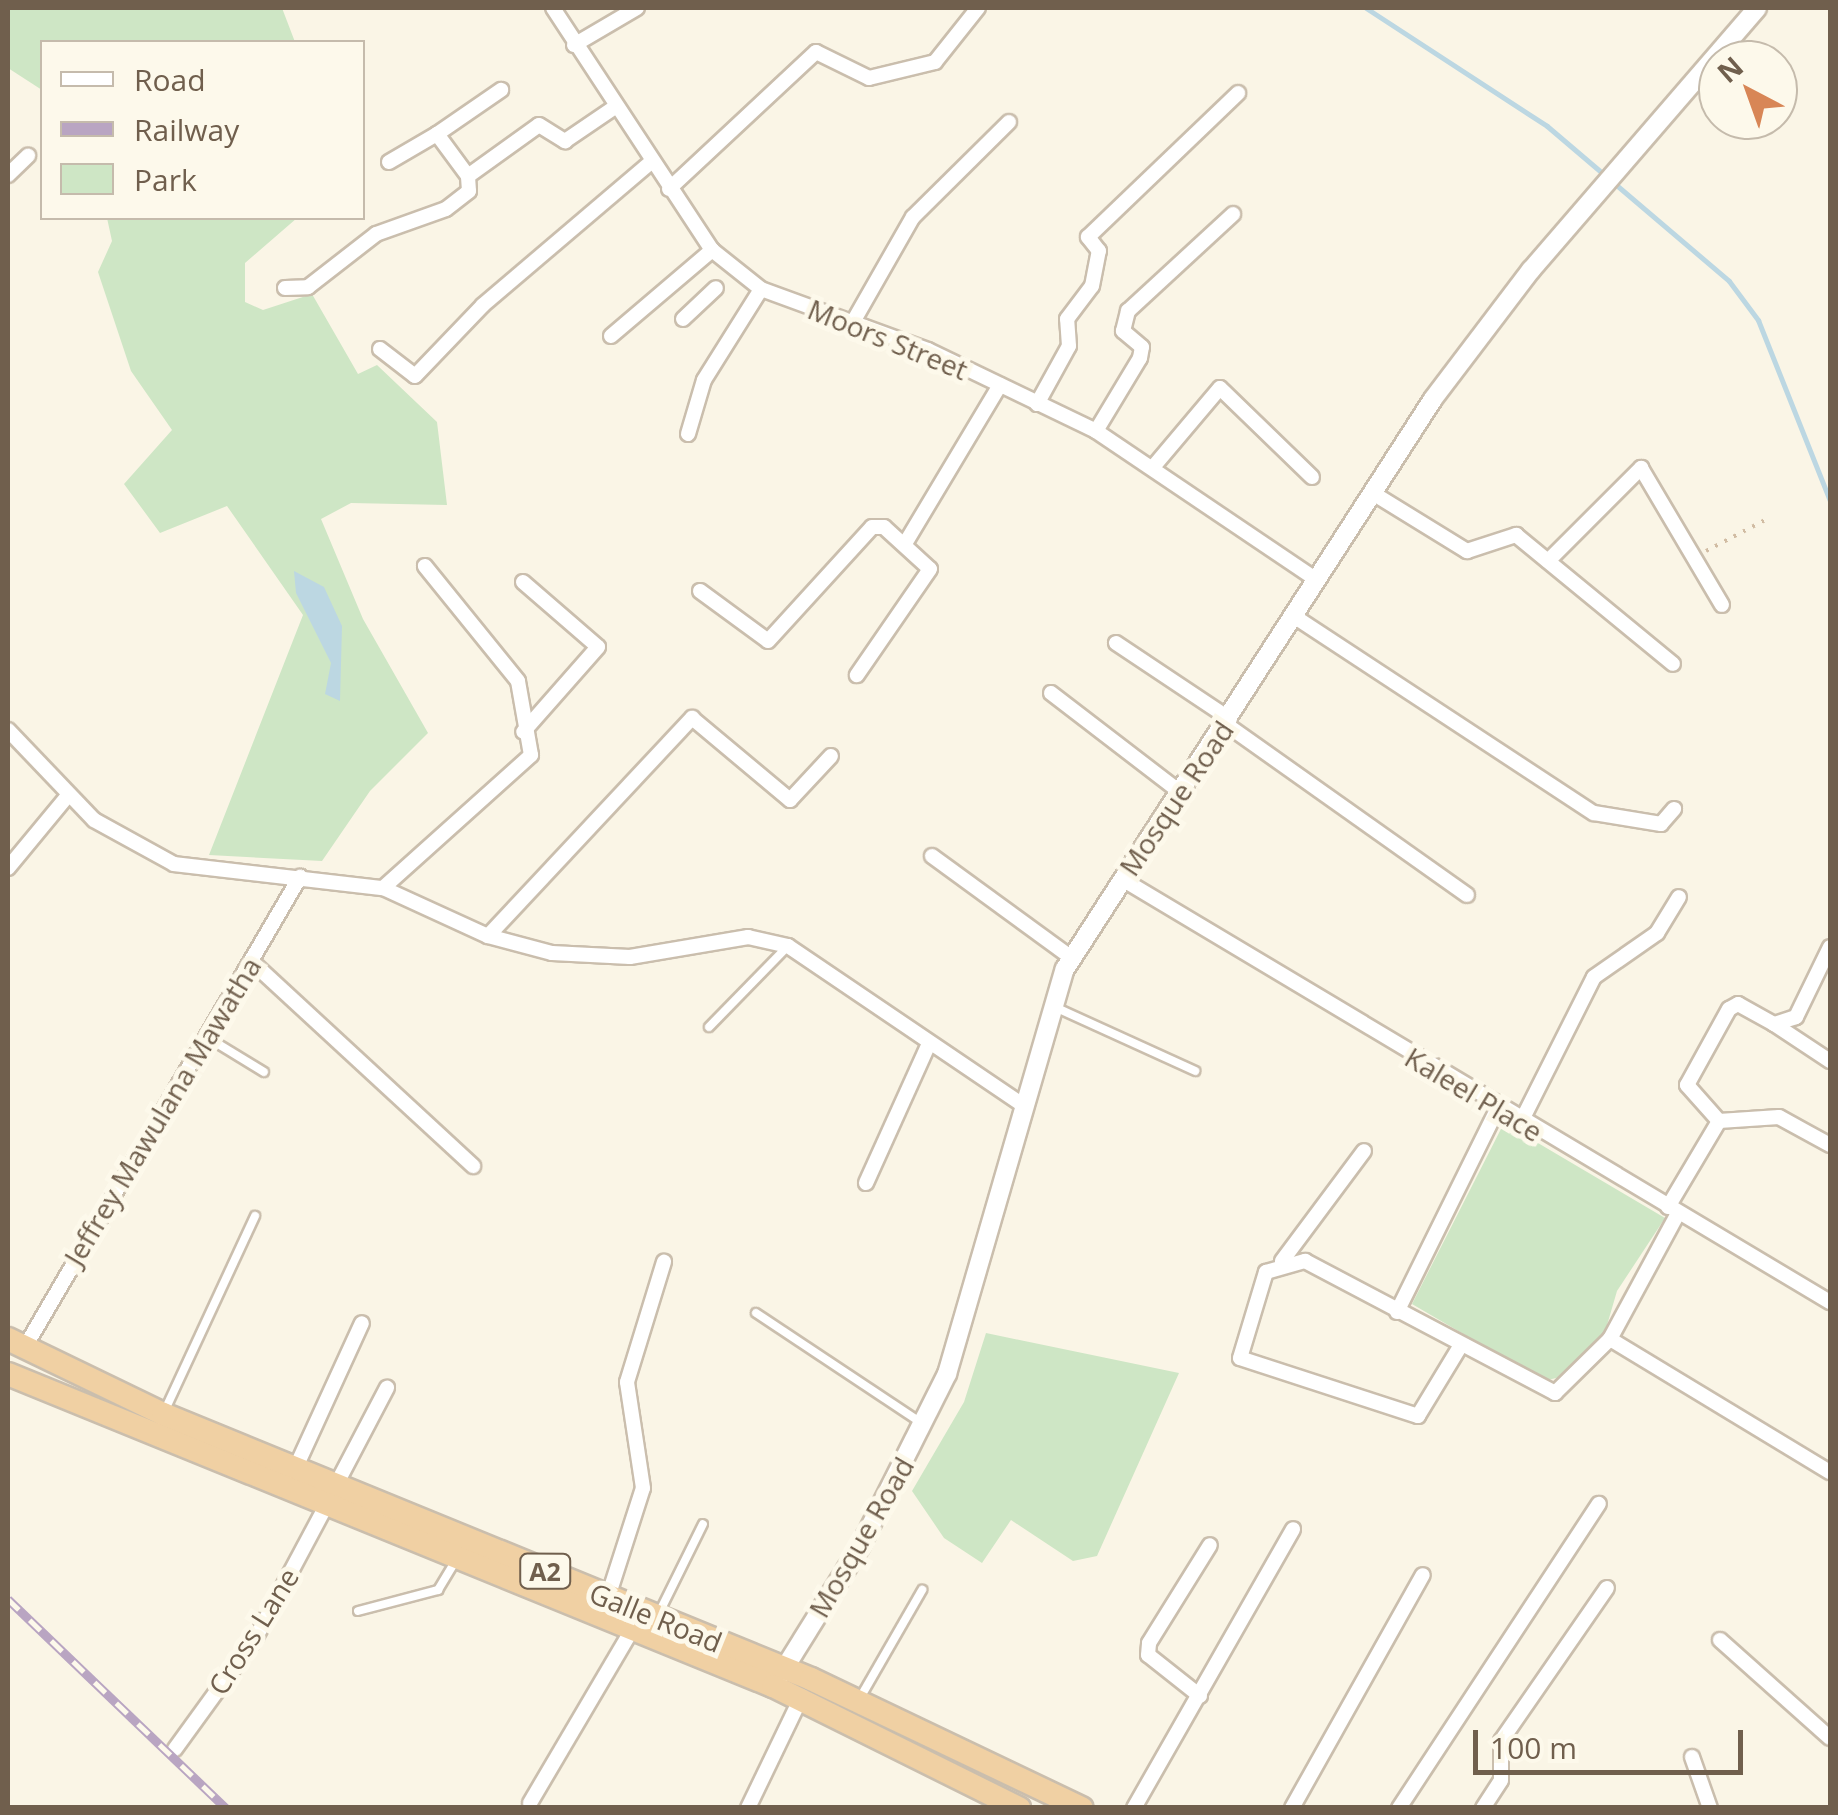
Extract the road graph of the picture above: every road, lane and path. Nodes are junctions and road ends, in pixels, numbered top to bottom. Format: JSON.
{"nodes":[{"id":1,"x":553,"y":8,"type":"edge"},
{"id":2,"x":637,"y":8,"type":"edge"},
{"id":3,"x":978,"y":8,"type":"edge"},
{"id":4,"x":1757,"y":8,"type":"edge"},
{"id":5,"x":574,"y":45,"type":"junction"},
{"id":6,"x":500,"y":90,"type":"dead end"},
{"id":7,"x":1238,"y":94,"type":"dead end"},
{"id":8,"x":615,"y":107,"type":"junction"},
{"id":9,"x":1009,"y":122,"type":"dead end"},
{"id":10,"x":437,"y":134,"type":"junction"},
{"id":11,"x":28,"y":156,"type":"dead end"},
{"id":12,"x":389,"y":162,"type":"dead end"},
{"id":13,"x":652,"y":162,"type":"junction"},
{"id":14,"x":8,"y":174,"type":"edge"},
{"id":15,"x":468,"y":176,"type":"junction"},
{"id":16,"x":668,"y":189,"type":"junction"},
{"id":17,"x":1233,"y":214,"type":"dead end"},
{"id":18,"x":712,"y":250,"type":"junction"},
{"id":19,"x":285,"y":288,"type":"dead end"},
{"id":20,"x":716,"y":288,"type":"dead end"},
{"id":21,"x":761,"y":289,"type":"junction"},
{"id":22,"x":683,"y":320,"type":"dead end"},
{"id":23,"x":853,"y":322,"type":"junction"},
{"id":24,"x":611,"y":336,"type":"dead end"},
{"id":25,"x":380,"y":349,"type":"dead end"},
{"id":26,"x":1000,"y":385,"type":"junction"},
{"id":27,"x":1037,"y":404,"type":"junction"},
{"id":28,"x":1096,"y":431,"type":"junction"},
{"id":29,"x":688,"y":434,"type":"dead end"},
{"id":30,"x":1154,"y":466,"type":"junction"},
{"id":31,"x":1312,"y":477,"type":"dead end"},
{"id":32,"x":1372,"y":492,"type":"junction"},
{"id":33,"x":1765,"y":520,"type":"dead end"},
{"id":34,"x":906,"y":542,"type":"junction"},
{"id":35,"x":1698,"y":556,"type":"junction"},
{"id":36,"x":1548,"y":561,"type":"junction"},
{"id":37,"x":425,"y":566,"type":"dead end"},
{"id":38,"x":1314,"y":578,"type":"junction"},
{"id":39,"x":522,"y":582,"type":"dead end"},
{"id":40,"x":700,"y":591,"type":"dead end"},
{"id":41,"x":1722,"y":605,"type":"dead end"},
{"id":42,"x":1292,"y":615,"type":"junction"},
{"id":43,"x":1116,"y":643,"type":"dead end"},
{"id":44,"x":1673,"y":664,"type":"dead end"},
{"id":45,"x":857,"y":675,"type":"dead end"},
{"id":46,"x":1051,"y":694,"type":"dead end"},
{"id":47,"x":1228,"y":722,"type":"junction"},
{"id":48,"x":8,"y":730,"type":"edge"},
{"id":49,"x":523,"y":732,"type":"junction"},
{"id":50,"x":831,"y":756,"type":"dead end"},
{"id":51,"x":1180,"y":792,"type":"junction"},
{"id":52,"x":66,"y":798,"type":"junction"},
{"id":53,"x":1674,"y":808,"type":"dead end"},
{"id":54,"x":932,"y":856,"type":"dead end"},
{"id":55,"x":8,"y":868,"type":"edge"},
{"id":56,"x":300,"y":877,"type":"junction"},
{"id":57,"x":1122,"y":879,"type":"junction"},
{"id":58,"x":382,"y":888,"type":"junction"},
{"id":59,"x":1467,"y":895,"type":"dead end"},
{"id":60,"x":1678,"y":897,"type":"dead end"},
{"id":61,"x":488,"y":936,"type":"junction"},
{"id":62,"x":788,"y":946,"type":"junction"},
{"id":63,"x":1830,"y":947,"type":"edge"},
{"id":64,"x":1072,"y":958,"type":"junction"},
{"id":65,"x":252,"y":962,"type":"junction"},
{"id":66,"x":1053,"y":1006,"type":"junction"},
{"id":67,"x":1774,"y":1024,"type":"junction"},
{"id":68,"x":709,"y":1027,"type":"dead end"},
{"id":69,"x":205,"y":1036,"type":"junction"},
{"id":70,"x":928,"y":1046,"type":"junction"},
{"id":71,"x":1830,"y":1061,"type":"edge"},
{"id":72,"x":1195,"y":1071,"type":"dead end"},
{"id":73,"x":264,"y":1072,"type":"dead end"},
{"id":74,"x":1020,"y":1103,"type":"junction"},
{"id":75,"x":1498,"y":1108,"type":"junction"},
{"id":76,"x":1719,"y":1121,"type":"junction"},
{"id":77,"x":1521,"y":1122,"type":"junction"},
{"id":78,"x":1830,"y":1145,"type":"edge"},
{"id":79,"x":1364,"y":1151,"type":"dead end"},
{"id":80,"x":473,"y":1166,"type":"dead end"},
{"id":81,"x":866,"y":1183,"type":"dead end"},
{"id":82,"x":1673,"y":1210,"type":"junction"},
{"id":83,"x":254,"y":1216,"type":"dead end"},
{"id":84,"x":664,"y":1262,"type":"dead end"},
{"id":85,"x":1281,"y":1262,"type":"junction"},
{"id":86,"x":1830,"y":1302,"type":"edge"},
{"id":87,"x":1397,"y":1312,"type":"junction"},
{"id":88,"x":756,"y":1313,"type":"dead end"},
{"id":89,"x":362,"y":1323,"type":"dead end"},
{"id":90,"x":1610,"y":1339,"type":"junction"},
{"id":91,"x":16,"y":1343,"type":"edge"},
{"id":92,"x":1461,"y":1345,"type":"junction"},
{"id":93,"x":8,"y":1374,"type":"edge"},
{"id":94,"x":387,"y":1388,"type":"dead end"},
{"id":95,"x":162,"y":1414,"type":"junction"},
{"id":96,"x":924,"y":1425,"type":"junction"},
{"id":97,"x":151,"y":1437,"type":"junction"},
{"id":98,"x":296,"y":1467,"type":"junction"},
{"id":99,"x":1830,"y":1472,"type":"edge"},
{"id":100,"x":336,"y":1485,"type":"junction"},
{"id":101,"x":1598,"y":1504,"type":"dead end"},
{"id":102,"x":325,"y":1508,"type":"junction"},
{"id":103,"x":703,"y":1524,"type":"dead end"},
{"id":104,"x":1293,"y":1530,"type":"dead end"},
{"id":105,"x":1210,"y":1545,"type":"dead end"},
{"id":106,"x":460,"y":1549,"type":"junction"},
{"id":107,"x":1423,"y":1575,"type":"dead end"},
{"id":108,"x":1607,"y":1588,"type":"dead end"},
{"id":109,"x":922,"y":1590,"type":"dead end"},
{"id":110,"x":608,"y":1597,"type":"junction"},
{"id":111,"x":358,"y":1612,"type":"dead end"},
{"id":112,"x":658,"y":1617,"type":"junction"},
{"id":113,"x":632,"y":1630,"type":"junction"},
{"id":114,"x":1720,"y":1640,"type":"dead end"},
{"id":115,"x":778,"y":1677,"type":"junction"},
{"id":116,"x":806,"y":1689,"type":"junction"},
{"id":117,"x":1200,"y":1696,"type":"junction"},
{"id":118,"x":858,"y":1702,"type":"junction"},
{"id":119,"x":1830,"y":1738,"type":"edge"},
{"id":120,"x":176,"y":1749,"type":"dead end"},
{"id":121,"x":1692,"y":1757,"type":"dead end"},
{"id":122,"x":530,"y":1803,"type":"dead end"},
{"id":123,"x":748,"y":1808,"type":"edge"},
{"id":124,"x":1019,"y":1808,"type":"edge"},
{"id":125,"x":1082,"y":1808,"type":"edge"},
{"id":126,"x":1134,"y":1808,"type":"edge"},
{"id":127,"x":1292,"y":1808,"type":"edge"},
{"id":128,"x":1399,"y":1808,"type":"edge"},
{"id":129,"x":1483,"y":1808,"type":"edge"},
{"id":130,"x":1710,"y":1808,"type":"edge"}],
"edges":[{"from":1,"to":5,"type":"street","name":"Moors Street"},
{"from":2,"to":5,"type":"street"},
{"from":3,"to":16,"type":"street"},
{"from":4,"to":32,"type":"street","name":"Mosque Road"},
{"from":5,"to":8,"type":"street","name":"Moors Street"},
{"from":6,"to":10,"type":"street"},
{"from":7,"to":27,"type":"street"},
{"from":8,"to":13,"type":"street","name":"Moors Street"},
{"from":8,"to":15,"type":"street"},
{"from":9,"to":23,"type":"street"},
{"from":10,"to":12,"type":"street"},
{"from":10,"to":15,"type":"street"},
{"from":11,"to":14,"type":"street"},
{"from":13,"to":16,"type":"street","name":"Moors Street"},
{"from":13,"to":25,"type":"street"},
{"from":15,"to":19,"type":"street"},
{"from":16,"to":18,"type":"street","name":"Moors Street"},
{"from":17,"to":28,"type":"street"},
{"from":18,"to":21,"type":"street","name":"Moors Street"},
{"from":18,"to":24,"type":"street"},
{"from":20,"to":22,"type":"street"},
{"from":21,"to":23,"type":"street","name":"Moors Street"},
{"from":21,"to":29,"type":"street"},
{"from":23,"to":26,"type":"street","name":"Moors Street"},
{"from":26,"to":27,"type":"street","name":"Moors Street"},
{"from":26,"to":34,"type":"street"},
{"from":27,"to":28,"type":"street","name":"Moors Street"},
{"from":28,"to":30,"type":"street","name":"Moors Street"},
{"from":30,"to":31,"type":"street"},
{"from":30,"to":38,"type":"street","name":"Moors Street"},
{"from":32,"to":36,"type":"street"},
{"from":32,"to":38,"type":"street","name":"Mosque Road"},
{"from":33,"to":35,"type":"path"},
{"from":34,"to":40,"type":"street"},
{"from":34,"to":45,"type":"street"},
{"from":35,"to":36,"type":"street"},
{"from":35,"to":41,"type":"street"},
{"from":36,"to":44,"type":"street"},
{"from":37,"to":49,"type":"street"},
{"from":38,"to":42,"type":"street","name":"Mosque Road"},
{"from":39,"to":49,"type":"street"},
{"from":42,"to":47,"type":"street","name":"Mosque Road"},
{"from":42,"to":53,"type":"street"},
{"from":43,"to":47,"type":"street"},
{"from":46,"to":51,"type":"street"},
{"from":47,"to":51,"type":"street","name":"Mosque Road"},
{"from":47,"to":59,"type":"street"},
{"from":48,"to":52,"type":"street"},
{"from":49,"to":58,"type":"street"},
{"from":50,"to":61,"type":"street"},
{"from":51,"to":57,"type":"street","name":"Mosque Road"},
{"from":52,"to":55,"type":"street"},
{"from":52,"to":56,"type":"street"},
{"from":54,"to":64,"type":"street"},
{"from":56,"to":58,"type":"street"},
{"from":56,"to":65,"type":"street","name":"Jeffrey Mawulana Mawatha"},
{"from":57,"to":64,"type":"street","name":"Mosque Road"},
{"from":57,"to":75,"type":"street","name":"Kaleel Place"},
{"from":58,"to":61,"type":"street"},
{"from":60,"to":77,"type":"street"},
{"from":61,"to":62,"type":"street"},
{"from":62,"to":68,"type":"lane"},
{"from":62,"to":70,"type":"street"},
{"from":63,"to":67,"type":"street"},
{"from":64,"to":66,"type":"street","name":"Mosque Road"},
{"from":65,"to":69,"type":"street","name":"Jeffrey Mawulana Mawatha"},
{"from":65,"to":80,"type":"street"},
{"from":66,"to":72,"type":"lane"},
{"from":66,"to":74,"type":"street","name":"Mosque Road"},
{"from":67,"to":71,"type":"street"},
{"from":67,"to":76,"type":"street"},
{"from":69,"to":73,"type":"lane"},
{"from":69,"to":91,"type":"street","name":"Jeffrey Mawulana Mawatha"},
{"from":70,"to":74,"type":"street"},
{"from":70,"to":81,"type":"street"},
{"from":74,"to":96,"type":"street","name":"Mosque Road"},
{"from":75,"to":77,"type":"street","name":"Kaleel Place"},
{"from":75,"to":87,"type":"street"},
{"from":76,"to":78,"type":"street"},
{"from":76,"to":82,"type":"street"},
{"from":77,"to":82,"type":"street","name":"Kaleel Place"},
{"from":79,"to":85,"type":"street"},
{"from":82,"to":86,"type":"street","name":"Kaleel Place"},
{"from":82,"to":90,"type":"street"},
{"from":83,"to":95,"type":"lane"},
{"from":84,"to":110,"type":"street"},
{"from":85,"to":87,"type":"street"},
{"from":85,"to":92,"type":"street"},
{"from":87,"to":92,"type":"street"},
{"from":88,"to":96,"type":"lane"},
{"from":89,"to":98,"type":"street"},
{"from":90,"to":92,"type":"street"},
{"from":90,"to":99,"type":"street"},
{"from":91,"to":95,"type":"highway","name":"Galle Road","number":"A2"},
{"from":93,"to":97,"type":"highway","name":"Galle Road","number":"A2"},
{"from":94,"to":100,"type":"street"},
{"from":95,"to":97,"type":"highway"},
{"from":95,"to":98,"type":"highway","name":"Galle Road","number":"A2"},
{"from":96,"to":115,"type":"street","name":"Mosque Road"},
{"from":97,"to":102,"type":"highway","name":"Galle Road","number":"A2"},
{"from":98,"to":100,"type":"highway","name":"Galle Road","number":"A2"},
{"from":100,"to":106,"type":"highway","name":"Galle Road","number":"A2"},
{"from":101,"to":128,"type":"street"},
{"from":102,"to":106,"type":"highway","name":"Galle Road","number":"A2"},
{"from":102,"to":120,"type":"street","name":"Cross Lane"},
{"from":103,"to":112,"type":"lane"},
{"from":104,"to":117,"type":"street"},
{"from":105,"to":117,"type":"street"},
{"from":106,"to":110,"type":"highway","name":"Galle Road","number":"A2"},
{"from":106,"to":111,"type":"lane"},
{"from":106,"to":113,"type":"highway","name":"Galle Road","number":"A2"},
{"from":107,"to":127,"type":"street"},
{"from":108,"to":129,"type":"street"},
{"from":109,"to":118,"type":"lane"},
{"from":110,"to":112,"type":"highway","name":"Galle Road","number":"A2"},
{"from":112,"to":115,"type":"highway","name":"Galle Road","number":"A2"},
{"from":113,"to":115,"type":"highway","name":"Galle Road","number":"A2"},
{"from":113,"to":122,"type":"street"},
{"from":114,"to":119,"type":"street"},
{"from":115,"to":116,"type":"highway","name":"Galle Road","number":"A2"},
{"from":116,"to":118,"type":"highway","name":"Galle Road","number":"A2"},
{"from":116,"to":123,"type":"street"},
{"from":116,"to":124,"type":"highway","name":"Galle Road","number":"A2"},
{"from":117,"to":126,"type":"street"},
{"from":118,"to":125,"type":"highway","name":"Galle Road","number":"A2"},
{"from":121,"to":130,"type":"street"}]}
